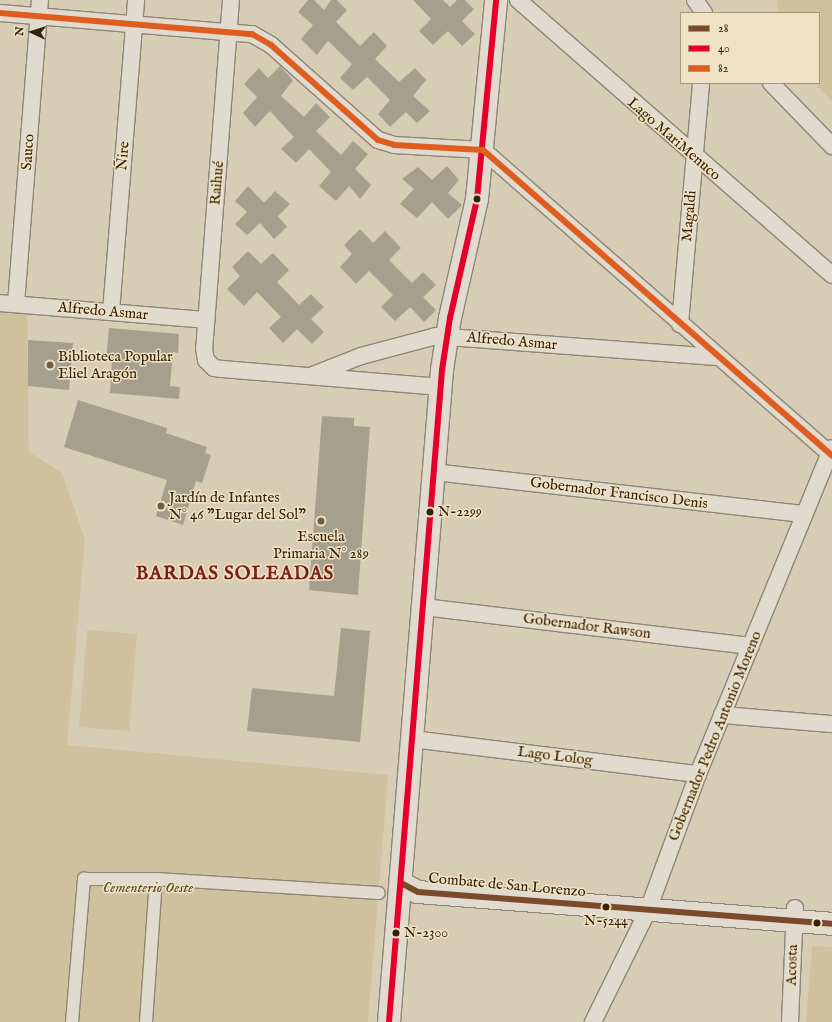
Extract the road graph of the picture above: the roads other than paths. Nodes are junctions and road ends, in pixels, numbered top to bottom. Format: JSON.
{"nodes":[{"id":1,"x":40,"y":0,"type":"edge"},
{"id":2,"x":136,"y":0,"type":"edge"},
{"id":3,"x":231,"y":0,"type":"edge"},
{"id":4,"x":496,"y":0,"type":"edge"},
{"id":5,"x":518,"y":0,"type":"edge"},
{"id":6,"x":695,"y":0,"type":"edge"},
{"id":7,"x":709,"y":0,"type":"edge"},
{"id":8,"x":703,"y":12,"type":"edge"},
{"id":9,"x":707,"y":12,"type":"edge"},
{"id":10,"x":0,"y":13,"type":"edge"},
{"id":11,"x":39,"y":16,"type":"junction"},
{"id":12,"x":134,"y":24,"type":"junction"},
{"id":13,"x":229,"y":31,"type":"junction"},
{"id":14,"x":701,"y":84,"type":"edge"},
{"id":15,"x":772,"y":84,"type":"edge"},
{"id":16,"x":832,"y":146,"type":"edge"},
{"id":17,"x":483,"y":150,"type":"junction"},
{"id":18,"x":694,"y":158,"type":"junction"},
{"id":19,"x":832,"y":275,"type":"edge"},
{"id":20,"x":0,"y":303,"type":"edge"},
{"id":21,"x":16,"y":304,"type":"junction"},
{"id":22,"x":111,"y":312,"type":"junction"},
{"id":23,"x":206,"y":320,"type":"junction"},
{"id":24,"x":680,"y":324,"type":"junction"},
{"id":25,"x":447,"y":336,"type":"junction"},
{"id":26,"x":718,"y":357,"type":"junction"},
{"id":27,"x":209,"y":365,"type":"joint"},
{"id":28,"x":311,"y":376,"type":"junction"},
{"id":29,"x":441,"y":387,"type":"junction"},
{"id":30,"x":831,"y":452,"type":"edge"},
{"id":31,"x":434,"y":472,"type":"junction"},
{"id":32,"x":804,"y":514,"type":"junction"},
{"id":33,"x":423,"y":606,"type":"junction"},
{"id":34,"x":751,"y":646,"type":"junction"},
{"id":35,"x":722,"y":716,"type":"junction"},
{"id":36,"x":832,"y":724,"type":"edge"},
{"id":37,"x":412,"y":739,"type":"junction"},
{"id":38,"x":698,"y":774,"type":"junction"},
{"id":39,"x":156,"y":879,"type":"junction"},
{"id":40,"x":400,"y":883,"type":"junction"},
{"id":41,"x":378,"y":893,"type":"dead end"},
{"id":42,"x":650,"y":903,"type":"junction"},
{"id":43,"x":832,"y":911,"type":"edge"},
{"id":44,"x":794,"y":915,"type":"junction"},
{"id":45,"x":832,"y":924,"type":"edge"},
{"id":46,"x":72,"y":1022,"type":"edge"},
{"id":47,"x":146,"y":1022,"type":"edge"},
{"id":48,"x":389,"y":1022,"type":"edge"},
{"id":49,"x":593,"y":1022,"type":"edge"},
{"id":50,"x":790,"y":1022,"type":"edge"}],
"edges":[{"from":1,"to":11,"type":"street","name":"Sauco"},
{"from":2,"to":12,"type":"street","name":"Ñire"},
{"from":3,"to":13,"type":"street","name":"Raihué"},
{"from":4,"to":17,"type":"main road"},
{"from":5,"to":18,"type":"street","name":"Lago MariMenuco"},
{"from":6,"to":8,"type":"street"},
{"from":7,"to":9,"type":"street"},
{"from":10,"to":11,"type":"street"},
{"from":11,"to":12,"type":"street"},
{"from":11,"to":21,"type":"street","name":"Sauco"},
{"from":12,"to":13,"type":"street"},
{"from":12,"to":22,"type":"street","name":"Ñire"},
{"from":13,"to":17,"type":"street"},
{"from":13,"to":23,"type":"street","name":"Raihué"},
{"from":14,"to":18,"type":"street","name":"Magaldi"},
{"from":15,"to":16,"type":"street"},
{"from":17,"to":24,"type":"street"},
{"from":17,"to":25,"type":"main road"},
{"from":18,"to":19,"type":"street","name":"Lago MariMenuco"},
{"from":18,"to":24,"type":"street","name":"Magaldi"},
{"from":20,"to":21,"type":"street","name":"Alfredo Asmar"},
{"from":21,"to":22,"type":"street","name":"Alfredo Asmar"},
{"from":22,"to":23,"type":"street","name":"Alfredo Asmar"},
{"from":23,"to":27,"type":"street","name":"Raihué"},
{"from":24,"to":26,"type":"street"},
{"from":25,"to":26,"type":"street","name":"Alfredo Asmar"},
{"from":25,"to":28,"type":"street","name":"Alfredo Asmar"},
{"from":25,"to":29,"type":"main road"},
{"from":26,"to":30,"type":"street"},
{"from":27,"to":28,"type":"street","name":"Alfredo Asmar"},
{"from":28,"to":29,"type":"street","name":"Alfredo Asmar"},
{"from":29,"to":31,"type":"main road"},
{"from":30,"to":32,"type":"street","name":"Gobernador Pedro Antonio Moreno"},
{"from":31,"to":32,"type":"street","name":"Gobernador Francisco Denis"},
{"from":31,"to":33,"type":"main road"},
{"from":32,"to":34,"type":"street","name":"Gobernador Pedro Antonio Moreno"},
{"from":33,"to":34,"type":"street","name":"Gobernador Rawson"},
{"from":33,"to":37,"type":"main road"},
{"from":34,"to":35,"type":"street","name":"Gobernador Pedro Antonio Moreno"},
{"from":35,"to":36,"type":"street"},
{"from":35,"to":38,"type":"street","name":"Gobernador Pedro Antonio Moreno"},
{"from":37,"to":38,"type":"street","name":"Lago Lolog"},
{"from":37,"to":40,"type":"main road"},
{"from":38,"to":42,"type":"street","name":"Gobernador Pedro Antonio Moreno"},
{"from":39,"to":41,"type":"street"},
{"from":39,"to":46,"type":"street"},
{"from":39,"to":47,"type":"street"},
{"from":40,"to":42,"type":"main road","name":"Combate de San Lorenzo"},
{"from":40,"to":48,"type":"main road"},
{"from":42,"to":44,"type":"main road","name":"Combate de San Lorenzo"},
{"from":42,"to":49,"type":"street","name":"Gobernador Pedro Antonio Moreno"},
{"from":43,"to":44,"type":"main road","name":"Combate de San Lorenzo"},
{"from":44,"to":45,"type":"main road","name":"Combate de San Lorenzo"},
{"from":44,"to":50,"type":"street","name":"Acosta"}]}
